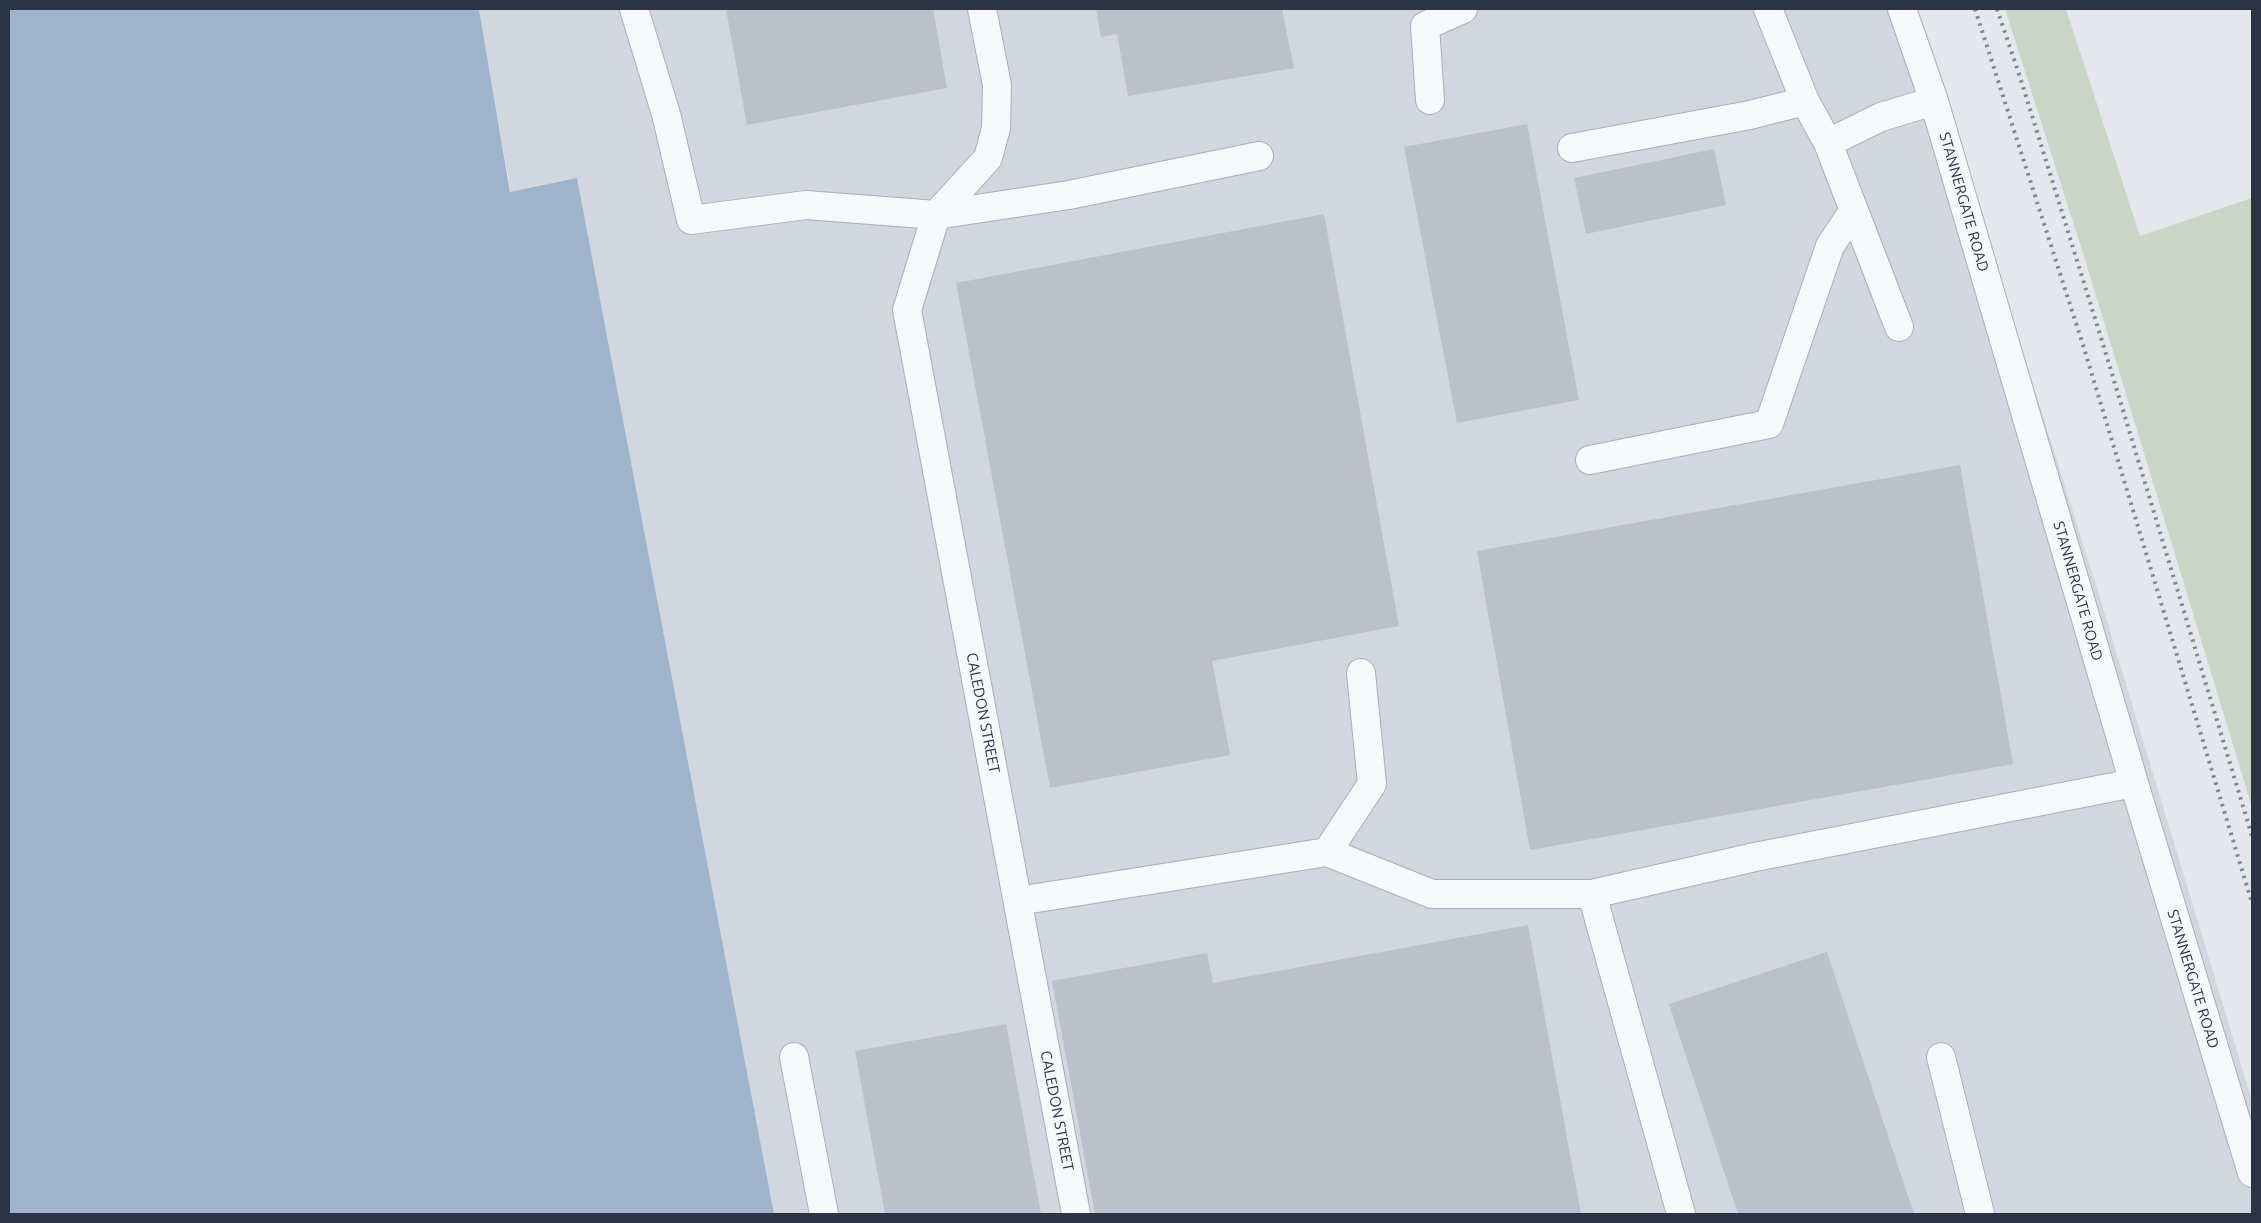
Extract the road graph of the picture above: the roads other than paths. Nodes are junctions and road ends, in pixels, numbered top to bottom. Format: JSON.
{"nodes":[{"id":1,"x":634,"y":9,"type":"edge"},
{"id":2,"x":982,"y":9,"type":"edge"},
{"id":3,"x":1463,"y":9,"type":"edge"},
{"id":4,"x":1768,"y":9,"type":"edge"},
{"id":5,"x":1902,"y":9,"type":"edge"},
{"id":6,"x":1430,"y":100,"type":"dead end"},
{"id":7,"x":1805,"y":100,"type":"junction"},
{"id":8,"x":1934,"y":101,"type":"junction"},
{"id":9,"x":1828,"y":142,"type":"junction"},
{"id":10,"x":1572,"y":148,"type":"dead end"},
{"id":11,"x":1260,"y":156,"type":"dead end"},
{"id":12,"x":1854,"y":210,"type":"junction"},
{"id":13,"x":936,"y":215,"type":"junction"},
{"id":14,"x":1899,"y":327,"type":"dead end"},
{"id":15,"x":1590,"y":460,"type":"dead end"},
{"id":16,"x":1361,"y":673,"type":"dead end"},
{"id":17,"x":2134,"y":783,"type":"junction"},
{"id":18,"x":1326,"y":852,"type":"junction"},
{"id":19,"x":1592,"y":894,"type":"junction"},
{"id":20,"x":1018,"y":900,"type":"junction"},
{"id":21,"x":794,"y":1057,"type":"dead end"},
{"id":22,"x":1941,"y":1057,"type":"dead end"},
{"id":23,"x":2252,"y":1173,"type":"edge"},
{"id":24,"x":824,"y":1214,"type":"edge"},
{"id":25,"x":1076,"y":1214,"type":"edge"},
{"id":26,"x":1681,"y":1214,"type":"edge"},
{"id":27,"x":1980,"y":1214,"type":"edge"}],
"edges":[{"from":1,"to":13,"type":"street"},
{"from":2,"to":13,"type":"street"},
{"from":3,"to":6,"type":"street"},
{"from":4,"to":7,"type":"street"},
{"from":5,"to":8,"type":"street","name":"STANNERGATE ROAD"},
{"from":7,"to":9,"type":"street"},
{"from":7,"to":10,"type":"street"},
{"from":8,"to":9,"type":"street"},
{"from":8,"to":17,"type":"street","name":"STANNERGATE ROAD"},
{"from":9,"to":12,"type":"street"},
{"from":11,"to":13,"type":"street"},
{"from":12,"to":14,"type":"street"},
{"from":12,"to":15,"type":"street"},
{"from":13,"to":20,"type":"street","name":"CALEDON STREET"},
{"from":16,"to":18,"type":"street"},
{"from":17,"to":19,"type":"street"},
{"from":17,"to":23,"type":"street","name":"STANNERGATE ROAD"},
{"from":18,"to":19,"type":"street"},
{"from":18,"to":20,"type":"street"},
{"from":19,"to":26,"type":"street"},
{"from":20,"to":25,"type":"street","name":"CALEDON STREET"},
{"from":21,"to":24,"type":"street"},
{"from":22,"to":27,"type":"street"}]}
